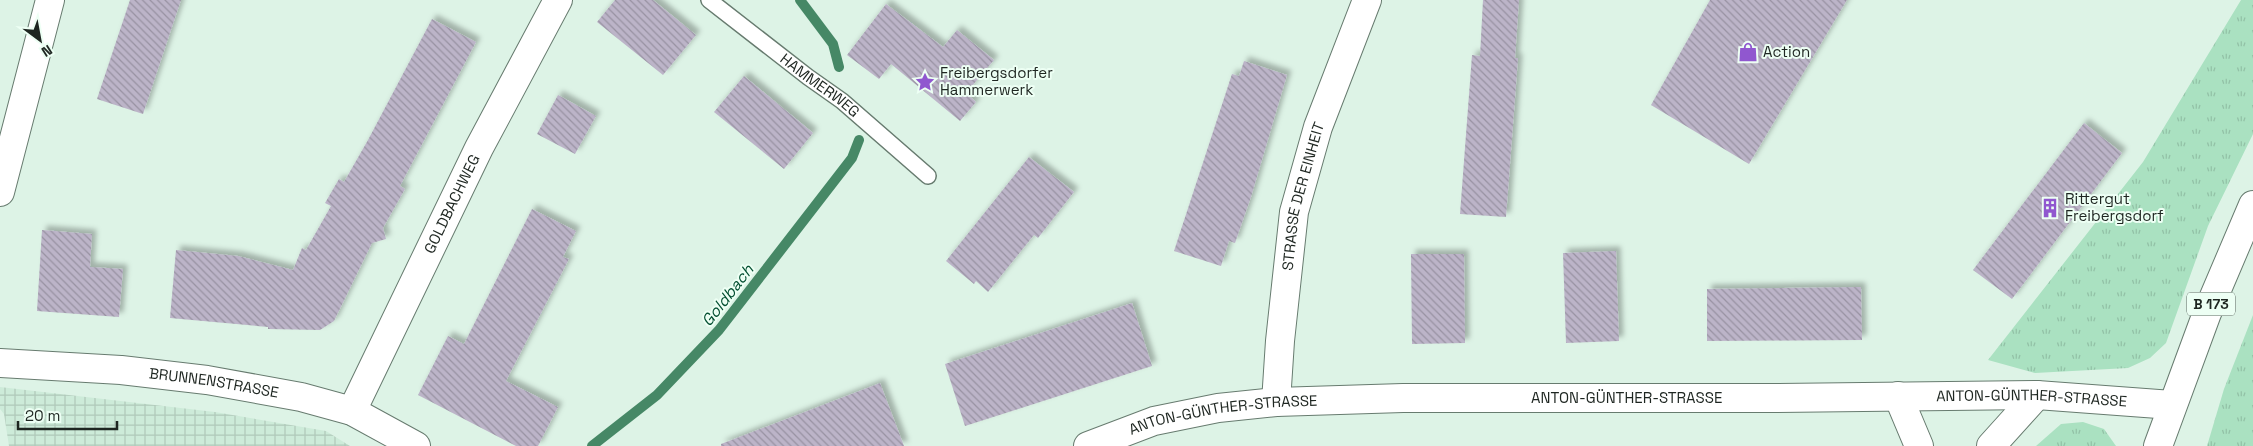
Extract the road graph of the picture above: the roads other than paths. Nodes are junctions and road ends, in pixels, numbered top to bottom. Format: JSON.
{"nodes":[{"id":1,"x":50,"y":0,"type":"edge"},
{"id":2,"x":558,"y":0,"type":"edge"},
{"id":3,"x":709,"y":0,"type":"edge"},
{"id":4,"x":1367,"y":0,"type":"edge"},
{"id":5,"x":928,"y":176,"type":"dead end"},
{"id":6,"x":0,"y":192,"type":"edge"},
{"id":7,"x":2253,"y":205,"type":"edge"},
{"id":8,"x":0,"y":363,"type":"edge"},
{"id":9,"x":2037,"y":395,"type":"junction"},
{"id":10,"x":1898,"y":396,"type":"junction"},
{"id":11,"x":1276,"y":402,"type":"junction"},
{"id":12,"x":2172,"y":406,"type":"junction"},
{"id":13,"x":352,"y":410,"type":"junction"},
{"id":14,"x":416,"y":446,"type":"edge"},
{"id":15,"x":1088,"y":446,"type":"edge"},
{"id":16,"x":1919,"y":446,"type":"edge"},
{"id":17,"x":1991,"y":446,"type":"edge"},
{"id":18,"x":2158,"y":446,"type":"edge"}],
"edges":[{"from":1,"to":6,"type":"street"},
{"from":2,"to":13,"type":"street","name":"GOLDBACHWEG"},
{"from":3,"to":5,"type":"lane","name":"HAMMERWEG"},
{"from":4,"to":11,"type":"street","name":"STRASSE DER EINHEIT"},
{"from":7,"to":12,"type":"street","number":"B 173"},
{"from":8,"to":13,"type":"street","name":"BRUNNENSTRASSE"},
{"from":9,"to":10,"type":"street","name":"ANTON-GÜNTHER-STRASSE"},
{"from":9,"to":12,"type":"street","name":"ANTON-GÜNTHER-STRASSE"},
{"from":9,"to":17,"type":"street"},
{"from":10,"to":11,"type":"street","name":"ANTON-GÜNTHER-STRASSE"},
{"from":10,"to":16,"type":"street"},
{"from":11,"to":15,"type":"street","name":"ANTON-GÜNTHER-STRASSE"},
{"from":12,"to":18,"type":"street","number":"B 173"},
{"from":13,"to":14,"type":"street","name":"BRUNNENSTRASSE"}]}
